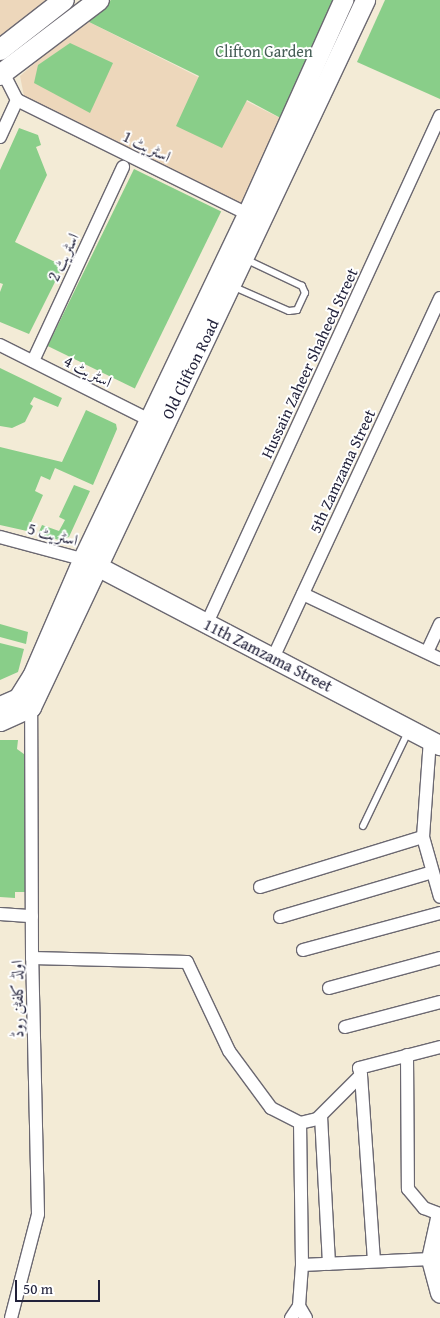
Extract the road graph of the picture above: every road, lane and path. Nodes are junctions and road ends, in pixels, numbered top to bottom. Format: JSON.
{"nodes":[{"id":1,"x":64,"y":0,"type":"edge"},
{"id":2,"x":100,"y":0,"type":"edge"},
{"id":3,"x":343,"y":0,"type":"edge"},
{"id":4,"x":365,"y":0,"type":"edge"},
{"id":5,"x":25,"y":30,"type":"junction"},
{"id":6,"x":38,"y":46,"type":"junction"},
{"id":7,"x":0,"y":50,"type":"edge"},
{"id":8,"x":2,"y":74,"type":"edge"},
{"id":9,"x":17,"y":100,"type":"junction"},
{"id":10,"x":440,"y":116,"type":"edge"},
{"id":11,"x":0,"y":137,"type":"edge"},
{"id":12,"x":123,"y":167,"type":"dead end"},
{"id":13,"x":255,"y":217,"type":"junction"},
{"id":14,"x":244,"y":258,"type":"junction"},
{"id":15,"x":231,"y":285,"type":"junction"},
{"id":16,"x":440,"y":298,"type":"edge"},
{"id":17,"x":0,"y":345,"type":"edge"},
{"id":18,"x":33,"y":361,"type":"junction"},
{"id":19,"x":154,"y":423,"type":"junction"},
{"id":20,"x":0,"y":537,"type":"edge"},
{"id":21,"x":90,"y":562,"type":"junction"},
{"id":22,"x":303,"y":594,"type":"junction"},
{"id":23,"x":207,"y":623,"type":"junction"},
{"id":24,"x":440,"y":624,"type":"edge"},
{"id":25,"x":427,"y":652,"type":"junction"},
{"id":26,"x":273,"y":658,"type":"junction"},
{"id":27,"x":440,"y":659,"type":"edge"},
{"id":28,"x":32,"y":676,"type":"junction"},
{"id":29,"x":0,"y":706,"type":"edge"},
{"id":30,"x":31,"y":707,"type":"junction"},
{"id":31,"x":0,"y":721,"type":"edge"},
{"id":32,"x":410,"y":729,"type":"junction"},
{"id":33,"x":435,"y":742,"type":"edge"},
{"id":34,"x":363,"y":826,"type":"dead end"},
{"id":35,"x":423,"y":837,"type":"junction"},
{"id":36,"x":433,"y":872,"type":"junction"},
{"id":37,"x":260,"y":887,"type":"dead end"},
{"id":38,"x":440,"y":897,"type":"edge"},
{"id":39,"x":440,"y":913,"type":"edge"},
{"id":40,"x":0,"y":914,"type":"edge"},
{"id":41,"x":32,"y":916,"type":"junction"},
{"id":42,"x":280,"y":917,"type":"dead end"},
{"id":43,"x":303,"y":950,"type":"dead end"},
{"id":44,"x":32,"y":958,"type":"junction"},
{"id":45,"x":440,"y":958,"type":"edge"},
{"id":46,"x":329,"y":988,"type":"dead end"},
{"id":47,"x":440,"y":1002,"type":"edge"},
{"id":48,"x":345,"y":1027,"type":"dead end"},
{"id":49,"x":440,"y":1047,"type":"edge"},
{"id":50,"x":407,"y":1055,"type":"junction"},
{"id":51,"x":362,"y":1075,"type":"junction"},
{"id":52,"x":321,"y":1116,"type":"junction"},
{"id":53,"x":300,"y":1123,"type":"junction"},
{"id":54,"x":440,"y":1214,"type":"edge"},
{"id":55,"x":440,"y":1218,"type":"edge"},
{"id":56,"x":431,"y":1259,"type":"junction"},
{"id":57,"x":374,"y":1261,"type":"junction"},
{"id":58,"x":329,"y":1264,"type":"junction"},
{"id":59,"x":302,"y":1265,"type":"junction"},
{"id":60,"x":438,"y":1286,"type":"edge"},
{"id":61,"x":299,"y":1306,"type":"junction"},
{"id":62,"x":11,"y":1318,"type":"edge"},
{"id":63,"x":292,"y":1318,"type":"edge"},
{"id":64,"x":306,"y":1318,"type":"edge"}],
"edges":[{"from":1,"to":5,"type":"main road"},
{"from":2,"to":6,"type":"main road"},
{"from":3,"to":13,"type":"street","name":"Old Clifton Road"},
{"from":4,"to":13,"type":"street","name":"Old Clifton Road"},
{"from":5,"to":6,"type":"main road"},
{"from":5,"to":7,"type":"main road"},
{"from":6,"to":8,"type":"main road"},
{"from":8,"to":9,"type":"street"},
{"from":9,"to":11,"type":"street"},
{"from":9,"to":13,"type":"street","name":"اسٹریٹ 1"},
{"from":10,"to":23,"type":"street","name":"Hussain Zaheer Shaheed Street"},
{"from":12,"to":18,"type":"street","name":"اسٹریٹ 2"},
{"from":13,"to":14,"type":"street","name":"Old Clifton Road"},
{"from":13,"to":19,"type":"street","name":"Old Clifton Road"},
{"from":14,"to":15,"type":"street","name":"Old Clifton Road"},
{"from":14,"to":15,"type":"lane"},
{"from":15,"to":19,"type":"street","name":"Old Clifton Road"},
{"from":16,"to":22,"type":"street","name":"5th Zamzama Street"},
{"from":17,"to":18,"type":"street","name":"اسٹریٹ 4"},
{"from":18,"to":19,"type":"street","name":"اسٹریٹ 4"},
{"from":19,"to":21,"type":"street","name":"Old Clifton Road"},
{"from":20,"to":21,"type":"street","name":"اسٹریٹ 5"},
{"from":21,"to":23,"type":"street","name":"11th Zamzama Street"},
{"from":21,"to":28,"type":"street","name":"Old Clifton Road"},
{"from":21,"to":30,"type":"street","name":"Old Clifton Road"},
{"from":22,"to":25,"type":"street"},
{"from":22,"to":26,"type":"street","name":"5th Zamzama Street"},
{"from":23,"to":26,"type":"street","name":"11th Zamzama Street"},
{"from":24,"to":25,"type":"street"},
{"from":25,"to":27,"type":"street"},
{"from":26,"to":32,"type":"street","name":"11th Zamzama Street"},
{"from":28,"to":29,"type":"street","name":"Old Clifton Road"},
{"from":28,"to":30,"type":"street","name":"اولڈ کلفٹن روڈ"},
{"from":30,"to":31,"type":"street"},
{"from":30,"to":41,"type":"street","name":"اولڈ کلفٹن روڈ"},
{"from":32,"to":33,"type":"street","name":"11th Zamzama Street"},
{"from":32,"to":34,"type":"lane"},
{"from":33,"to":35,"type":"street"},
{"from":35,"to":36,"type":"street"},
{"from":35,"to":37,"type":"street"},
{"from":36,"to":38,"type":"street"},
{"from":36,"to":42,"type":"street"},
{"from":39,"to":43,"type":"street"},
{"from":40,"to":41,"type":"street"},
{"from":41,"to":44,"type":"street","name":"اولڈ کلفٹن روڈ"},
{"from":44,"to":53,"type":"street"},
{"from":44,"to":62,"type":"street","name":"اولڈ کلفٹن روڈ"},
{"from":45,"to":46,"type":"street"},
{"from":47,"to":48,"type":"street"},
{"from":49,"to":50,"type":"street"},
{"from":50,"to":51,"type":"street"},
{"from":50,"to":54,"type":"street"},
{"from":51,"to":52,"type":"street"},
{"from":51,"to":57,"type":"street"},
{"from":52,"to":53,"type":"street"},
{"from":52,"to":58,"type":"street"},
{"from":53,"to":59,"type":"street"},
{"from":55,"to":56,"type":"street"},
{"from":56,"to":57,"type":"street"},
{"from":56,"to":60,"type":"street"},
{"from":57,"to":58,"type":"street"},
{"from":58,"to":59,"type":"street"},
{"from":59,"to":61,"type":"street"},
{"from":61,"to":63,"type":"street"},
{"from":61,"to":64,"type":"street"}]}
